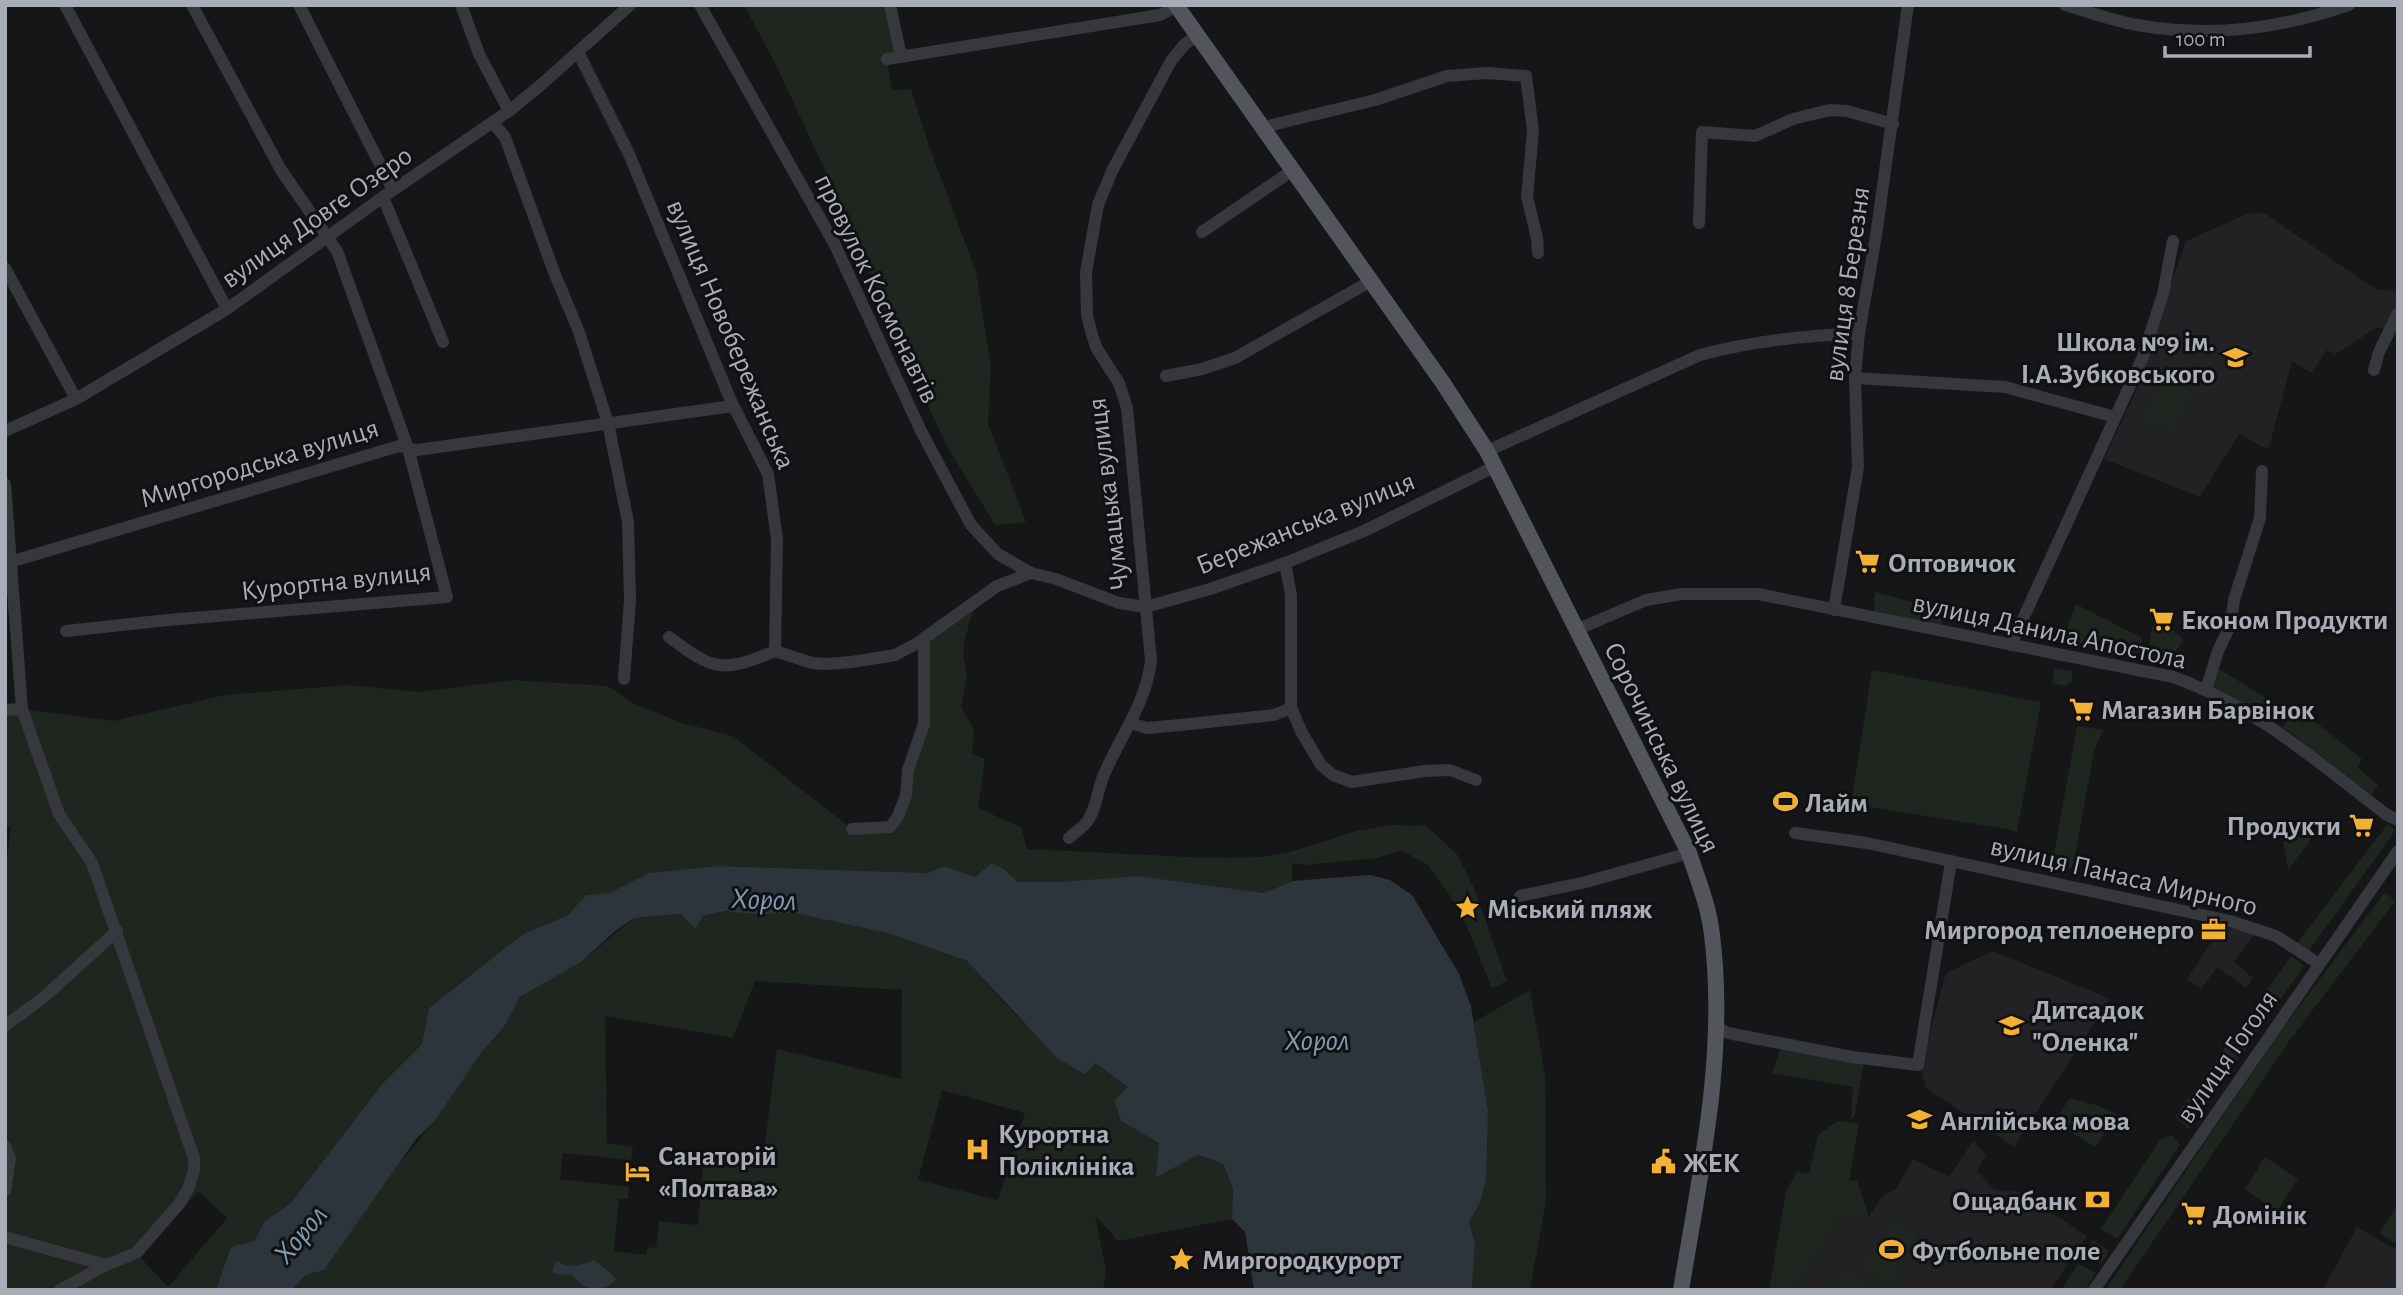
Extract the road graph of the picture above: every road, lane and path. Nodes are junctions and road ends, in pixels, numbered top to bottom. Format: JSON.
{"nodes":[{"id":1,"x":65,"y":5,"type":"edge"},
{"id":2,"x":192,"y":5,"type":"edge"},
{"id":3,"x":299,"y":5,"type":"edge"},
{"id":4,"x":461,"y":5,"type":"edge"},
{"id":5,"x":630,"y":5,"type":"edge"},
{"id":6,"x":700,"y":5,"type":"edge"},
{"id":7,"x":890,"y":5,"type":"edge"},
{"id":8,"x":1908,"y":5,"type":"edge"},
{"id":9,"x":2065,"y":5,"type":"edge"},
{"id":10,"x":2349,"y":5,"type":"edge"},
{"id":11,"x":1176,"y":6,"type":"edge"},
{"id":12,"x":1197,"y":35,"type":"junction"},
{"id":13,"x":578,"y":52,"type":"junction"},
{"id":14,"x":901,"y":56,"type":"junction"},
{"id":15,"x":887,"y":59,"type":"dead end"},
{"id":16,"x":509,"y":111,"type":"junction"},
{"id":17,"x":492,"y":122,"type":"junction"},
{"id":18,"x":1893,"y":124,"type":"junction"},
{"id":19,"x":1265,"y":130,"type":"junction"},
{"id":20,"x":1293,"y":170,"type":"junction"},
{"id":21,"x":388,"y":194,"type":"junction"},
{"id":22,"x":1699,"y":223,"type":"dead end"},
{"id":23,"x":1202,"y":232,"type":"dead end"},
{"id":24,"x":328,"y":238,"type":"junction"},
{"id":25,"x":2173,"y":241,"type":"dead end"},
{"id":26,"x":1538,"y":253,"type":"dead end"},
{"id":27,"x":5,"y":268,"type":"edge"},
{"id":28,"x":1371,"y":281,"type":"junction"},
{"id":29,"x":226,"y":309,"type":"junction"},
{"id":30,"x":2398,"y":313,"type":"edge"},
{"id":31,"x":1859,"y":333,"type":"junction"},
{"id":32,"x":443,"y":342,"type":"dead end"},
{"id":33,"x":2374,"y":370,"type":"dead end"},
{"id":34,"x":1166,"y":376,"type":"dead end"},
{"id":35,"x":1855,"y":378,"type":"junction"},
{"id":36,"x":76,"y":399,"type":"junction"},
{"id":37,"x":733,"y":406,"type":"junction"},
{"id":38,"x":2115,"y":417,"type":"junction"},
{"id":39,"x":608,"y":423,"type":"junction"},
{"id":40,"x":5,"y":431,"type":"edge"},
{"id":41,"x":408,"y":448,"type":"junction"},
{"id":42,"x":1487,"y":451,"type":"junction"},
{"id":43,"x":1494,"y":467,"type":"junction"},
{"id":44,"x":2262,"y":471,"type":"dead end"},
{"id":45,"x":5,"y":484,"type":"edge"},
{"id":46,"x":10,"y":562,"type":"junction"},
{"id":47,"x":1286,"y":563,"type":"junction"},
{"id":48,"x":1031,"y":573,"type":"junction"},
{"id":49,"x":1146,"y":607,"type":"junction"},
{"id":50,"x":1834,"y":610,"type":"junction"},
{"id":51,"x":1576,"y":630,"type":"junction"},
{"id":52,"x":66,"y":631,"type":"dead end"},
{"id":53,"x":669,"y":637,"type":"dead end"},
{"id":54,"x":924,"y":638,"type":"junction"},
{"id":55,"x":2011,"y":645,"type":"junction"},
{"id":56,"x":775,"y":651,"type":"junction"},
{"id":57,"x":624,"y":679,"type":"dead end"},
{"id":58,"x":2206,"y":690,"type":"junction"},
{"id":59,"x":1291,"y":708,"type":"junction"},
{"id":60,"x":22,"y":709,"type":"junction"},
{"id":61,"x":5,"y":710,"type":"edge"},
{"id":62,"x":1130,"y":723,"type":"junction"},
{"id":63,"x":1476,"y":780,"type":"dead end"},
{"id":64,"x":2398,"y":820,"type":"edge"},
{"id":65,"x":852,"y":829,"type":"dead end"},
{"id":66,"x":1795,"y":833,"type":"dead end"},
{"id":67,"x":1069,"y":838,"type":"dead end"},
{"id":68,"x":2398,"y":851,"type":"edge"},
{"id":69,"x":1689,"y":853,"type":"junction"},
{"id":70,"x":1951,"y":862,"type":"junction"},
{"id":71,"x":1520,"y":896,"type":"dead end"},
{"id":72,"x":117,"y":932,"type":"junction"},
{"id":73,"x":2319,"y":964,"type":"junction"},
{"id":74,"x":5,"y":1026,"type":"edge"},
{"id":75,"x":1715,"y":1026,"type":"junction"},
{"id":76,"x":5,"y":1146,"type":"edge"},
{"id":77,"x":5,"y":1191,"type":"edge"},
{"id":78,"x":5,"y":1237,"type":"edge"},
{"id":79,"x":106,"y":1265,"type":"junction"},
{"id":80,"x":60,"y":1290,"type":"edge"},
{"id":81,"x":1681,"y":1290,"type":"edge"},
{"id":82,"x":2094,"y":1290,"type":"edge"}],
"edges":[{"from":1,"to":29,"type":"street"},
{"from":2,"to":24,"type":"street","name":"Курортна вулиця"},
{"from":3,"to":21,"type":"street"},
{"from":4,"to":16,"type":"street"},
{"from":5,"to":13,"type":"street","name":"вулиця Довге Озеро"},
{"from":6,"to":48,"type":"street","name":"провулок Космонавтів"},
{"from":7,"to":14,"type":"street"},
{"from":8,"to":18,"type":"street","name":"вулиця 8 Березня"},
{"from":9,"to":10,"type":"street"},
{"from":11,"to":12,"type":"main road","name":"Сорочинська вулиця"},
{"from":11,"to":14,"type":"street"},
{"from":12,"to":19,"type":"main road","name":"Сорочинська вулиця"},
{"from":12,"to":49,"type":"street","name":"Чумацька вулиця"},
{"from":13,"to":16,"type":"street","name":"вулиця Довге Озеро"},
{"from":13,"to":37,"type":"street","name":"вулиця Новобережанська"},
{"from":14,"to":15,"type":"street"},
{"from":16,"to":17,"type":"street","name":"вулиця Довге Озеро"},
{"from":17,"to":21,"type":"street","name":"вулиця Довге Озеро"},
{"from":17,"to":39,"type":"street"},
{"from":18,"to":22,"type":"street"},
{"from":18,"to":31,"type":"street","name":"вулиця 8 Березня"},
{"from":19,"to":20,"type":"main road","name":"Сорочинська вулиця"},
{"from":19,"to":26,"type":"street"},
{"from":20,"to":23,"type":"street"},
{"from":20,"to":28,"type":"main road","name":"Сорочинська вулиця"},
{"from":21,"to":24,"type":"street","name":"вулиця Довге Озеро"},
{"from":21,"to":32,"type":"street"},
{"from":24,"to":29,"type":"street","name":"вулиця Довге Озеро"},
{"from":24,"to":41,"type":"street","name":"Курортна вулиця"},
{"from":25,"to":38,"type":"street"},
{"from":27,"to":36,"type":"street"},
{"from":28,"to":34,"type":"street"},
{"from":28,"to":42,"type":"main road","name":"Сорочинська вулиця"},
{"from":29,"to":36,"type":"street","name":"вулиця Довге Озеро"},
{"from":30,"to":33,"type":"street"},
{"from":31,"to":35,"type":"street","name":"вулиця 8 Березня"},
{"from":31,"to":42,"type":"street"},
{"from":35,"to":38,"type":"street"},
{"from":35,"to":50,"type":"street","name":"вулиця 8 Березня"},
{"from":36,"to":40,"type":"street","name":"вулиця Довге Озеро"},
{"from":37,"to":39,"type":"street","name":"Миргородська вулиця"},
{"from":37,"to":56,"type":"street","name":"вулиця Новобережанська"},
{"from":38,"to":55,"type":"street"},
{"from":39,"to":41,"type":"street","name":"Миргородська вулиця"},
{"from":39,"to":57,"type":"street"},
{"from":41,"to":46,"type":"street","name":"Миргородська вулиця"},
{"from":41,"to":52,"type":"street","name":"Курортна вулиця"},
{"from":42,"to":43,"type":"main road","name":"Сорочинська вулиця"},
{"from":43,"to":47,"type":"street","name":"Бережанська вулиця"},
{"from":43,"to":51,"type":"main road","name":"Сорочинська вулиця"},
{"from":44,"to":58,"type":"street"},
{"from":45,"to":46,"type":"street"},
{"from":46,"to":60,"type":"street"},
{"from":47,"to":49,"type":"street","name":"Бережанська вулиця"},
{"from":47,"to":59,"type":"street"},
{"from":48,"to":49,"type":"street","name":"Бережанська вулиця"},
{"from":48,"to":54,"type":"street"},
{"from":49,"to":62,"type":"street","name":"Чумацька вулиця"},
{"from":50,"to":51,"type":"street","name":"вулиця Данила Апостола"},
{"from":50,"to":55,"type":"street","name":"вулиця Данила Апостола"},
{"from":51,"to":69,"type":"main road","name":"Сорочинська вулиця"},
{"from":53,"to":56,"type":"street"},
{"from":54,"to":56,"type":"street"},
{"from":54,"to":65,"type":"street"},
{"from":55,"to":58,"type":"street","name":"вулиця Данила Апостола"},
{"from":58,"to":64,"type":"street","name":"вулиця Данила Апостола"},
{"from":59,"to":62,"type":"street"},
{"from":59,"to":63,"type":"street"},
{"from":60,"to":61,"type":"street"},
{"from":60,"to":72,"type":"street"},
{"from":62,"to":67,"type":"street","name":"Чумацька вулиця"},
{"from":66,"to":70,"type":"street","name":"вулиця Панаса Мирного"},
{"from":68,"to":73,"type":"street","name":"вулиця Гоголя"},
{"from":69,"to":71,"type":"street"},
{"from":69,"to":75,"type":"main road","name":"Сорочинська вулиця"},
{"from":70,"to":73,"type":"street","name":"вулиця Панаса Мирного"},
{"from":70,"to":75,"type":"street","name":"вулиця Панаса Мирного"},
{"from":72,"to":74,"type":"street"},
{"from":72,"to":79,"type":"street"},
{"from":73,"to":82,"type":"street","name":"вулиця Гоголя"},
{"from":75,"to":81,"type":"main road","name":"Сорочинська вулиця"},
{"from":76,"to":77,"type":"street"},
{"from":78,"to":79,"type":"street"},
{"from":79,"to":80,"type":"street"}]}
